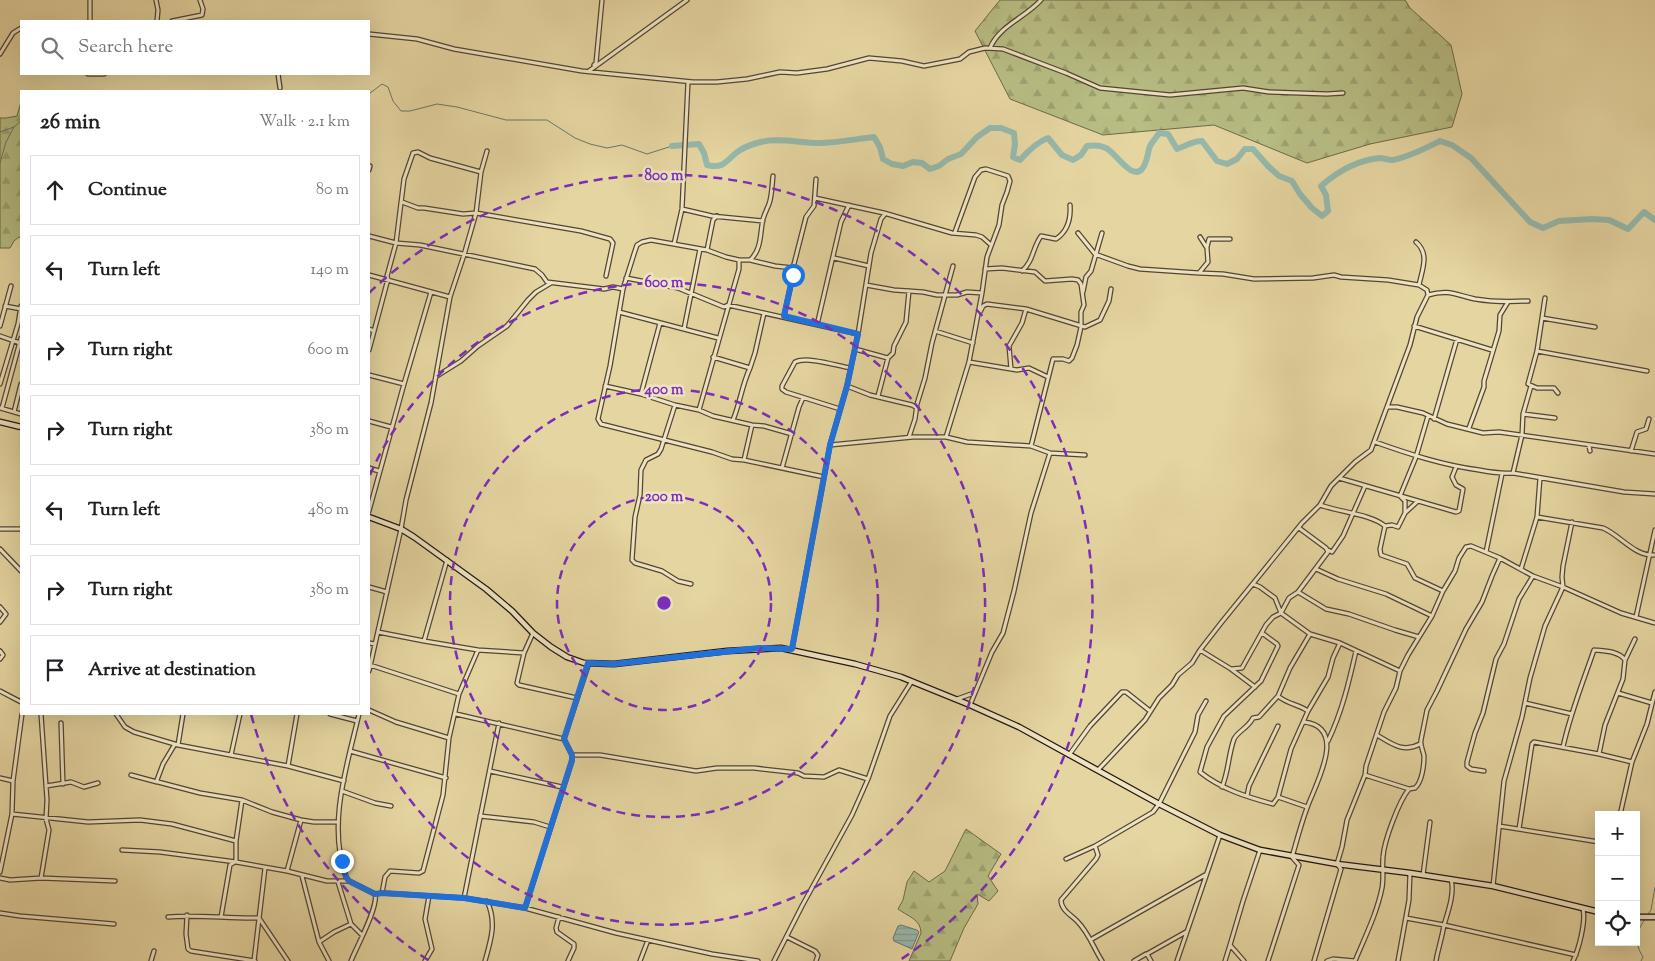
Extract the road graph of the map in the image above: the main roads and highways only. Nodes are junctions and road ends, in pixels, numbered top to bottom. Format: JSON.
{"nodes":[{"id":1,"x":0,"y":422,"type":"edge"},
{"id":2,"x":20,"y":427,"type":"edge"},
{"id":3,"x":370,"y":517,"type":"edge"},
{"id":4,"x":1595,"y":912,"type":"edge"},
{"id":5,"x":1640,"y":917,"type":"edge"},
{"id":6,"x":1655,"y":917,"type":"edge"}],
"edges":[{"from":1,"to":2,"type":"main road"},
{"from":3,"to":4,"type":"main road"},
{"from":5,"to":6,"type":"main road"}]}
